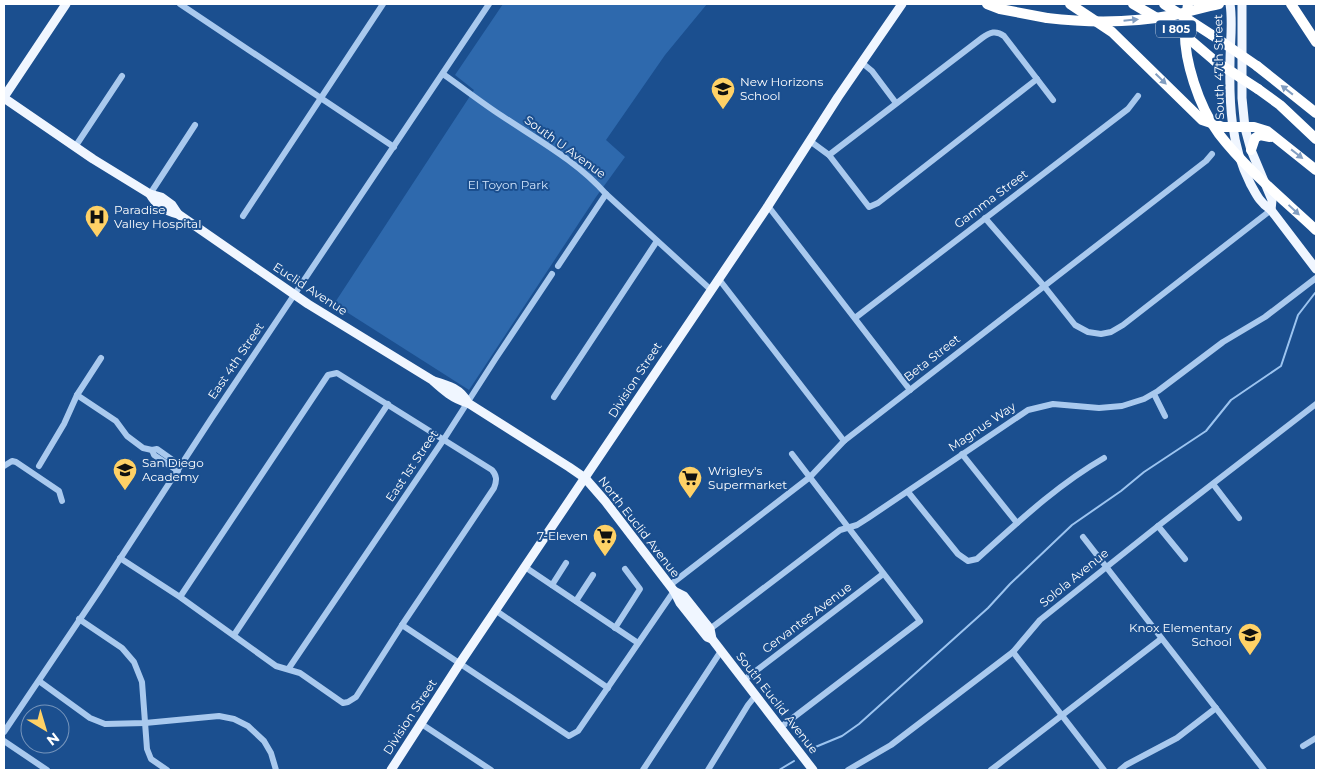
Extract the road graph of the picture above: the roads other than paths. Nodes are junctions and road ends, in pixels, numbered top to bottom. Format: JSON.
{"nodes":[{"id":1,"x":66,"y":4,"type":"edge"},
{"id":2,"x":180,"y":4,"type":"edge"},
{"id":3,"x":383,"y":4,"type":"edge"},
{"id":4,"x":489,"y":4,"type":"edge"},
{"id":5,"x":902,"y":4,"type":"edge"},
{"id":6,"x":987,"y":4,"type":"edge"},
{"id":7,"x":1070,"y":4,"type":"edge"},
{"id":8,"x":1133,"y":4,"type":"edge"},
{"id":9,"x":1164,"y":4,"type":"edge"},
{"id":10,"x":1188,"y":4,"type":"edge"},
{"id":11,"x":1219,"y":4,"type":"edge"},
{"id":12,"x":1230,"y":4,"type":"edge"},
{"id":13,"x":1242,"y":4,"type":"edge"},
{"id":14,"x":1291,"y":4,"type":"edge"},
{"id":15,"x":1316,"y":42,"type":"edge"},
{"id":16,"x":861,"y":62,"type":"junction"},
{"id":17,"x":443,"y":74,"type":"junction"},
{"id":18,"x":122,"y":76,"type":"dead end"},
{"id":19,"x":1037,"y":79,"type":"junction"},
{"id":20,"x":1138,"y":96,"type":"dead end"},
{"id":21,"x":4,"y":97,"type":"edge"},
{"id":22,"x":321,"y":98,"type":"junction"},
{"id":23,"x":1053,"y":100,"type":"dead end"},
{"id":24,"x":896,"y":103,"type":"junction"},
{"id":25,"x":1316,"y":113,"type":"edge"},
{"id":26,"x":194,"y":125,"type":"dead end"},
{"id":27,"x":1233,"y":128,"type":"junction"},
{"id":28,"x":1245,"y":128,"type":"junction"},
{"id":29,"x":1316,"y":139,"type":"edge"},
{"id":30,"x":810,"y":140,"type":"junction"},
{"id":31,"x":1280,"y":141,"type":"junction"},
{"id":32,"x":75,"y":147,"type":"junction"},
{"id":33,"x":394,"y":147,"type":"junction"},
{"id":34,"x":1251,"y":150,"type":"junction"},
{"id":35,"x":1212,"y":154,"type":"dead end"},
{"id":36,"x":829,"y":155,"type":"junction"},
{"id":37,"x":1316,"y":170,"type":"edge"},
{"id":38,"x":150,"y":194,"type":"junction"},
{"id":39,"x":606,"y":194,"type":"junction"},
{"id":40,"x":768,"y":206,"type":"junction"},
{"id":41,"x":1271,"y":210,"type":"junction"},
{"id":42,"x":243,"y":216,"type":"dead end"},
{"id":43,"x":985,"y":218,"type":"junction"},
{"id":44,"x":1316,"y":230,"type":"edge"},
{"id":45,"x":657,"y":241,"type":"junction"},
{"id":46,"x":558,"y":266,"type":"dead end"},
{"id":47,"x":1316,"y":269,"type":"edge"},
{"id":48,"x":552,"y":274,"type":"dead end"},
{"id":49,"x":718,"y":278,"type":"junction"},
{"id":50,"x":1316,"y":278,"type":"edge"},
{"id":51,"x":1044,"y":286,"type":"junction"},
{"id":52,"x":710,"y":290,"type":"junction"},
{"id":53,"x":294,"y":294,"type":"junction"},
{"id":54,"x":855,"y":318,"type":"junction"},
{"id":55,"x":101,"y":358,"type":"dead end"},
{"id":56,"x":910,"y":390,"type":"junction"},
{"id":57,"x":77,"y":394,"type":"junction"},
{"id":58,"x":1154,"y":394,"type":"junction"},
{"id":59,"x":554,"y":396,"type":"dead end"},
{"id":60,"x":468,"y":402,"type":"junction"},
{"id":61,"x":388,"y":404,"type":"junction"},
{"id":62,"x":1316,"y":404,"type":"edge"},
{"id":63,"x":1165,"y":416,"type":"dead end"},
{"id":64,"x":444,"y":439,"type":"junction"},
{"id":65,"x":844,"y":442,"type":"junction"},
{"id":66,"x":792,"y":454,"type":"dead end"},
{"id":67,"x":962,"y":454,"type":"junction"},
{"id":68,"x":1104,"y":458,"type":"dead end"},
{"id":69,"x":4,"y":466,"type":"edge"},
{"id":70,"x":39,"y":466,"type":"dead end"},
{"id":71,"x":180,"y":468,"type":"junction"},
{"id":72,"x":810,"y":477,"type":"junction"},
{"id":73,"x":585,"y":478,"type":"junction"},
{"id":74,"x":1213,"y":484,"type":"junction"},
{"id":75,"x":908,"y":492,"type":"junction"},
{"id":76,"x":62,"y":501,"type":"dead end"},
{"id":77,"x":1239,"y":518,"type":"dead end"},
{"id":78,"x":1016,"y":522,"type":"junction"},
{"id":79,"x":1158,"y":526,"type":"junction"},
{"id":80,"x":849,"y":528,"type":"junction"},
{"id":81,"x":1083,"y":537,"type":"dead end"},
{"id":82,"x":120,"y":558,"type":"junction"},
{"id":83,"x":1186,"y":558,"type":"dead end"},
{"id":84,"x":566,"y":563,"type":"dead end"},
{"id":85,"x":525,"y":567,"type":"junction"},
{"id":86,"x":1106,"y":568,"type":"junction"},
{"id":87,"x":626,"y":569,"type":"dead end"},
{"id":88,"x":883,"y":574,"type":"junction"},
{"id":89,"x":593,"y":575,"type":"dead end"},
{"id":90,"x":552,"y":585,"type":"junction"},
{"id":91,"x":672,"y":588,"type":"junction"},
{"id":92,"x":180,"y":597,"type":"junction"},
{"id":93,"x":576,"y":602,"type":"junction"},
{"id":94,"x":495,"y":610,"type":"junction"},
{"id":95,"x":79,"y":619,"type":"junction"},
{"id":96,"x":402,"y":625,"type":"junction"},
{"id":97,"x":616,"y":628,"type":"junction"},
{"id":98,"x":710,"y":629,"type":"junction"},
{"id":99,"x":234,"y":635,"type":"junction"},
{"id":100,"x":712,"y":639,"type":"junction"},
{"id":101,"x":1161,"y":639,"type":"junction"},
{"id":102,"x":638,"y":643,"type":"junction"},
{"id":103,"x":721,"y":650,"type":"junction"},
{"id":104,"x":1013,"y":652,"type":"junction"},
{"id":105,"x":460,"y":663,"type":"junction"},
{"id":106,"x":289,"y":668,"type":"junction"},
{"id":107,"x":744,"y":680,"type":"junction"},
{"id":108,"x":38,"y":681,"type":"junction"},
{"id":109,"x":608,"y":688,"type":"junction"},
{"id":110,"x":756,"y":694,"type":"junction"},
{"id":111,"x":1216,"y":708,"type":"junction"},
{"id":112,"x":1062,"y":716,"type":"junction"},
{"id":113,"x":145,"y":723,"type":"junction"},
{"id":114,"x":420,"y":723,"type":"junction"},
{"id":115,"x":781,"y":728,"type":"junction"},
{"id":116,"x":4,"y":732,"type":"edge"},
{"id":117,"x":1316,"y":738,"type":"edge"},
{"id":118,"x":4,"y":741,"type":"edge"},
{"id":119,"x":1303,"y":746,"type":"dead end"},
{"id":120,"x":47,"y":770,"type":"edge"},
{"id":121,"x":167,"y":770,"type":"edge"},
{"id":122,"x":276,"y":770,"type":"edge"},
{"id":123,"x":391,"y":770,"type":"edge"},
{"id":124,"x":490,"y":770,"type":"edge"},
{"id":125,"x":643,"y":770,"type":"edge"},
{"id":126,"x":708,"y":770,"type":"edge"},
{"id":127,"x":813,"y":770,"type":"edge"},
{"id":128,"x":848,"y":770,"type":"edge"},
{"id":129,"x":991,"y":770,"type":"edge"},
{"id":130,"x":1104,"y":770,"type":"edge"},
{"id":131,"x":1120,"y":770,"type":"edge"},
{"id":132,"x":1264,"y":770,"type":"edge"}],
"edges":[{"from":1,"to":21,"type":"main road"},
{"from":2,"to":22,"type":"street"},
{"from":3,"to":22,"type":"street"},
{"from":4,"to":17,"type":"street","name":"East 4th Street"},
{"from":5,"to":16,"type":"main road","name":"Division Street"},
{"from":6,"to":11,"type":"highway","one_way":true,"bridge":true},
{"from":7,"to":27,"type":"highway","one_way":true},
{"from":8,"to":29,"type":"highway","number":"I 805","bridge":true},
{"from":25,"to":9,"type":"highway","number":"I 805","one_way":true,"bridge":true},
{"from":10,"to":44,"type":"highway","one_way":true,"bridge":true},
{"from":12,"to":27,"type":"main road","name":"South 47th Street"},
{"from":13,"to":28,"type":"main road","name":"South 47th Street"},
{"from":14,"to":15,"type":"highway"},
{"from":16,"to":24,"type":"street"},
{"from":16,"to":30,"type":"main road","name":"Division Street"},
{"from":17,"to":33,"type":"street","name":"East 4th Street"},
{"from":17,"to":39,"type":"street","name":"South U Avenue"},
{"from":18,"to":32,"type":"street"},
{"from":19,"to":23,"type":"street"},
{"from":19,"to":24,"type":"street"},
{"from":19,"to":36,"type":"street"},
{"from":20,"to":43,"type":"street","name":"Gamma Street"},
{"from":21,"to":32,"type":"main road","name":"Euclid Avenue"},
{"from":22,"to":33,"type":"street"},
{"from":22,"to":42,"type":"street"},
{"from":24,"to":36,"type":"street"},
{"from":26,"to":38,"type":"street"},
{"from":27,"to":28,"type":"highway"},
{"from":27,"to":41,"type":"main road","name":"South 47th Street"},
{"from":28,"to":31,"type":"highway"},
{"from":28,"to":34,"type":"main road","name":"South 47th Street"},
{"from":30,"to":36,"type":"street"},
{"from":30,"to":40,"type":"main road","name":"Division Street"},
{"from":31,"to":34,"type":"highway"},
{"from":31,"to":37,"type":"highway","one_way":true},
{"from":32,"to":38,"type":"main road","name":"Euclid Avenue"},
{"from":33,"to":53,"type":"street","name":"East 4th Street"},
{"from":34,"to":41,"type":"main road","name":"South 47th Street"},
{"from":35,"to":51,"type":"street","name":"Beta Street"},
{"from":38,"to":53,"type":"main road","name":"Euclid Avenue"},
{"from":39,"to":45,"type":"street","name":"South U Avenue"},
{"from":39,"to":46,"type":"street"},
{"from":40,"to":49,"type":"main road","name":"Division Street"},
{"from":40,"to":54,"type":"street"},
{"from":41,"to":47,"type":"main road","name":"South 47th Street"},
{"from":41,"to":51,"type":"street"},
{"from":43,"to":51,"type":"street"},
{"from":43,"to":54,"type":"street","name":"Gamma Street"},
{"from":45,"to":52,"type":"street","name":"South U Avenue"},
{"from":45,"to":59,"type":"street"},
{"from":48,"to":60,"type":"street","name":"East 1st Street"},
{"from":49,"to":52,"type":"main road","name":"Division Street"},
{"from":49,"to":65,"type":"street"},
{"from":50,"to":58,"type":"street","name":"Magnus Way"},
{"from":51,"to":56,"type":"street","name":"Beta Street"},
{"from":52,"to":73,"type":"main road","name":"Division Street"},
{"from":53,"to":60,"type":"main road","name":"Euclid Avenue"},
{"from":53,"to":71,"type":"street","name":"East 4th Street"},
{"from":54,"to":56,"type":"street"},
{"from":55,"to":57,"type":"street"},
{"from":56,"to":65,"type":"street","name":"Beta Street"},
{"from":57,"to":70,"type":"street"},
{"from":57,"to":71,"type":"street"},
{"from":58,"to":63,"type":"street"},
{"from":58,"to":67,"type":"street","name":"Magnus Way"},
{"from":60,"to":64,"type":"street","name":"East 1st Street"},
{"from":60,"to":73,"type":"main road","name":"Euclid Avenue"},
{"from":61,"to":64,"type":"street"},
{"from":61,"to":92,"type":"street"},
{"from":61,"to":99,"type":"street"},
{"from":62,"to":74,"type":"street","name":"Solola Avenue"},
{"from":64,"to":96,"type":"street"},
{"from":64,"to":106,"type":"street","name":"East 1st Street"},
{"from":65,"to":72,"type":"street","name":"Beta Street"},
{"from":66,"to":72,"type":"street"},
{"from":67,"to":75,"type":"street","name":"Magnus Way"},
{"from":67,"to":78,"type":"street"},
{"from":68,"to":78,"type":"street"},
{"from":69,"to":76,"type":"street"},
{"from":71,"to":82,"type":"street","name":"East 4th Street"},
{"from":72,"to":80,"type":"street"},
{"from":72,"to":91,"type":"street","name":"Beta Street"},
{"from":73,"to":85,"type":"main road","name":"Division Street"},
{"from":73,"to":91,"type":"main road","name":"North Euclid Avenue"},
{"from":74,"to":77,"type":"street"},
{"from":74,"to":79,"type":"street","name":"Solola Avenue"},
{"from":75,"to":78,"type":"street"},
{"from":75,"to":80,"type":"street","name":"Magnus Way"},
{"from":79,"to":83,"type":"street"},
{"from":79,"to":86,"type":"street","name":"Solola Avenue"},
{"from":80,"to":88,"type":"street"},
{"from":80,"to":98,"type":"street","name":"Magnus Way"},
{"from":81,"to":86,"type":"street"},
{"from":82,"to":92,"type":"street"},
{"from":82,"to":95,"type":"street","name":"East 4th Street"},
{"from":84,"to":90,"type":"street"},
{"from":85,"to":90,"type":"street"},
{"from":85,"to":94,"type":"main road","name":"Division Street"},
{"from":86,"to":101,"type":"street"},
{"from":86,"to":104,"type":"street","name":"Solola Avenue"},
{"from":87,"to":97,"type":"street"},
{"from":88,"to":107,"type":"street","name":"Cervantes Avenue"},
{"from":88,"to":115,"type":"street"},
{"from":89,"to":93,"type":"street"},
{"from":90,"to":93,"type":"street"},
{"from":91,"to":98,"type":"main road","name":"North Euclid Avenue"},
{"from":91,"to":100,"type":"main road","name":"North Euclid Avenue"},
{"from":91,"to":102,"type":"street","name":"Beta Street"},
{"from":92,"to":99,"type":"street"},
{"from":93,"to":97,"type":"street"},
{"from":94,"to":105,"type":"main road","name":"Division Street"},
{"from":94,"to":109,"type":"street"},
{"from":95,"to":108,"type":"street","name":"East 4th Street"},
{"from":95,"to":113,"type":"street"},
{"from":96,"to":105,"type":"street"},
{"from":96,"to":106,"type":"street"},
{"from":97,"to":102,"type":"street"},
{"from":98,"to":100,"type":"main road","name":"North Euclid Avenue"},
{"from":99,"to":106,"type":"street"},
{"from":100,"to":103,"type":"main road","name":"North Euclid Avenue"},
{"from":101,"to":111,"type":"street"},
{"from":101,"to":112,"type":"street"},
{"from":102,"to":109,"type":"street","name":"Beta Street"},
{"from":103,"to":107,"type":"main road","name":"South Euclid Avenue"},
{"from":103,"to":125,"type":"street"},
{"from":104,"to":112,"type":"street"},
{"from":104,"to":128,"type":"street","name":"Solola Avenue"},
{"from":105,"to":109,"type":"street","name":"Beta Street"},
{"from":105,"to":114,"type":"main road","name":"Division Street"},
{"from":107,"to":110,"type":"main road","name":"South Euclid Avenue"},
{"from":108,"to":113,"type":"street"},
{"from":108,"to":116,"type":"street","name":"East 4th Street"},
{"from":110,"to":115,"type":"main road","name":"South Euclid Avenue"},
{"from":110,"to":126,"type":"street"},
{"from":111,"to":131,"type":"street"},
{"from":111,"to":132,"type":"street"},
{"from":112,"to":129,"type":"street"},
{"from":112,"to":130,"type":"street"},
{"from":113,"to":121,"type":"street"},
{"from":113,"to":122,"type":"street"},
{"from":114,"to":123,"type":"main road","name":"Division Street"},
{"from":114,"to":124,"type":"street"},
{"from":115,"to":127,"type":"main road","name":"South Euclid Avenue"},
{"from":117,"to":119,"type":"street"},
{"from":118,"to":120,"type":"street"}]}
